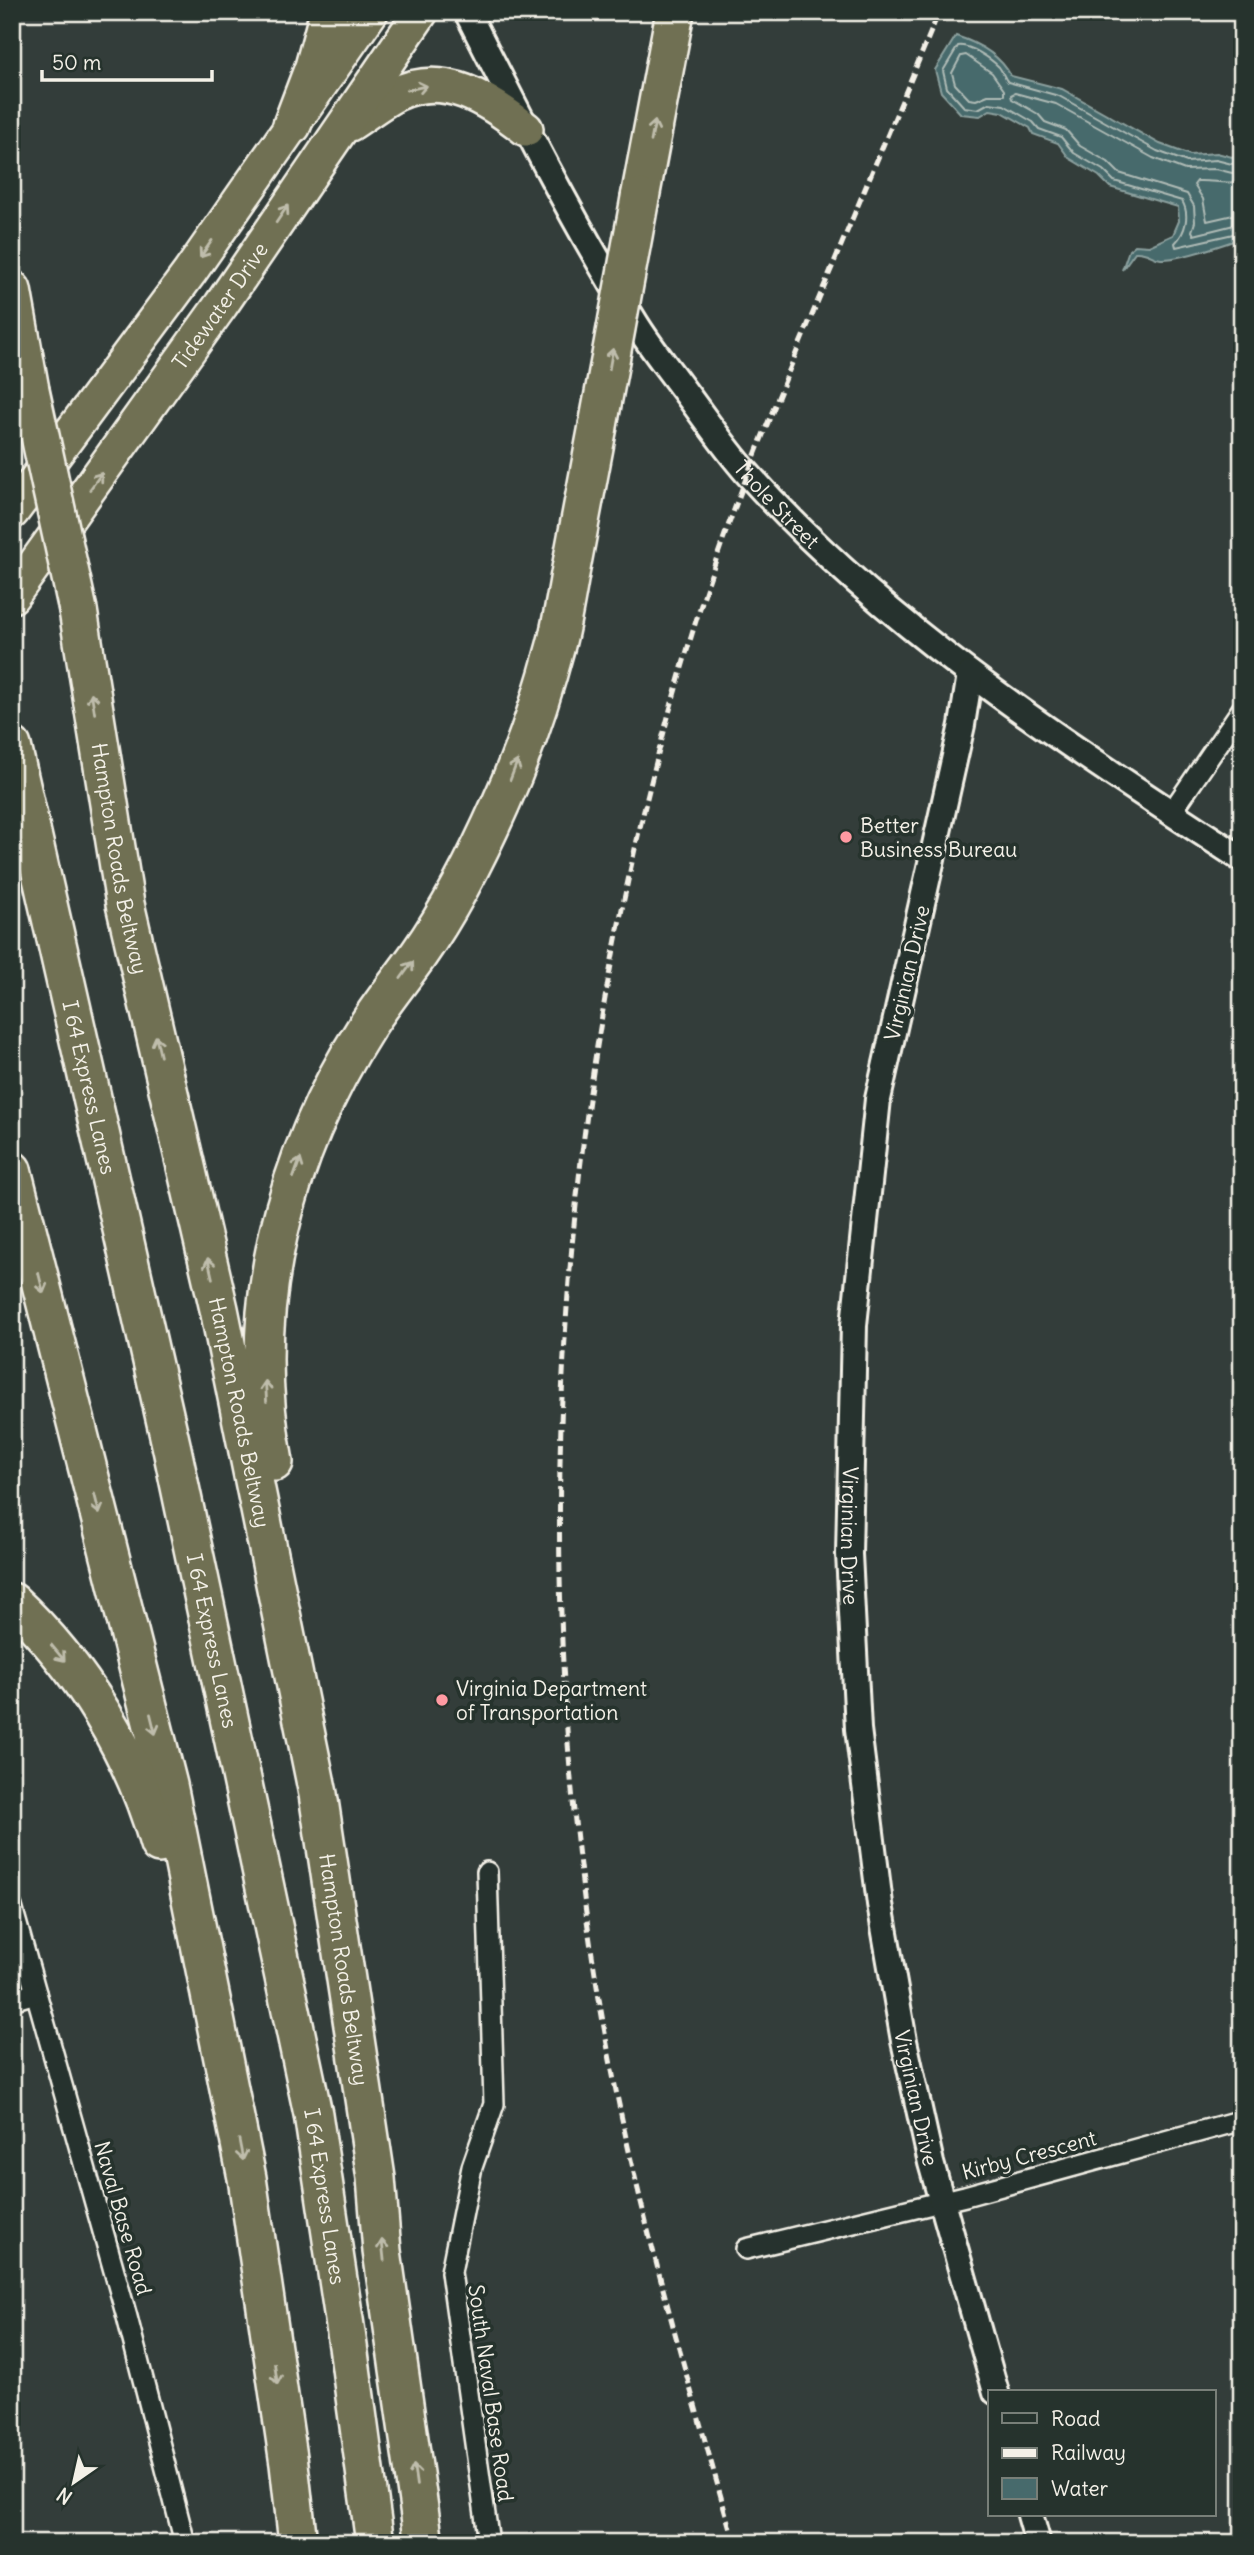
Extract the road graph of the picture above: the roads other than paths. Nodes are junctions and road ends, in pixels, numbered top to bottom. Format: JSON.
{"nodes":[{"id":1,"x":329,"y":12,"type":"edge"},
{"id":2,"x":371,"y":12,"type":"edge"},
{"id":3,"x":421,"y":12,"type":"edge"},
{"id":4,"x":467,"y":12,"type":"edge"},
{"id":5,"x":675,"y":12,"type":"edge"},
{"id":6,"x":292,"y":125,"type":"junction"},
{"id":7,"x":526,"y":128,"type":"junction"},
{"id":8,"x":337,"y":133,"type":"junction"},
{"id":9,"x":12,"y":290,"type":"edge"},
{"id":10,"x":12,"y":512,"type":"edge"},
{"id":11,"x":12,"y":596,"type":"edge"},
{"id":12,"x":970,"y":674,"type":"junction"},
{"id":13,"x":1242,"y":709,"type":"edge"},
{"id":14,"x":12,"y":746,"type":"edge"},
{"id":15,"x":1171,"y":813,"type":"junction"},
{"id":16,"x":1242,"y":859,"type":"edge"},
{"id":17,"x":12,"y":1170,"type":"edge"},
{"id":18,"x":12,"y":1602,"type":"edge"},
{"id":19,"x":487,"y":1871,"type":"dead end"},
{"id":20,"x":12,"y":1907,"type":"edge"},
{"id":21,"x":36,"y":1993,"type":"junction"},
{"id":22,"x":12,"y":2000,"type":"edge"},
{"id":23,"x":228,"y":2083,"type":"junction"},
{"id":24,"x":1242,"y":2120,"type":"edge"},
{"id":25,"x":376,"y":2178,"type":"junction"},
{"id":26,"x":942,"y":2202,"type":"junction"},
{"id":27,"x":746,"y":2249,"type":"dead end"},
{"id":28,"x":995,"y":2390,"type":"edge"},
{"id":29,"x":1030,"y":2516,"type":"edge"},
{"id":30,"x":185,"y":2543,"type":"edge"},
{"id":31,"x":298,"y":2543,"type":"edge"},
{"id":32,"x":375,"y":2543,"type":"edge"},
{"id":33,"x":424,"y":2543,"type":"edge"},
{"id":34,"x":489,"y":2543,"type":"edge"},
{"id":35,"x":1038,"y":2543,"type":"edge"}],
"edges":[{"from":1,"to":6,"type":"highway"},
{"from":2,"to":6,"type":"highway","name":"Tidewater Drive"},
{"from":3,"to":8,"type":"highway","name":"Tidewater Drive"},
{"from":4,"to":7,"type":"street","name":"Thole Street"},
{"from":25,"to":5,"type":"highway","one_way":true,"bridge":true},
{"from":6,"to":10,"type":"highway","name":"Tidewater Drive","one_way":true},
{"from":8,"to":7,"type":"highway","one_way":true},
{"from":7,"to":12,"type":"street","name":"Thole Street"},
{"from":11,"to":8,"type":"highway","name":"Tidewater Drive","one_way":true},
{"from":25,"to":9,"type":"highway","name":"Hampton Roads Beltway","one_way":true,"bridge":true},
{"from":12,"to":15,"type":"street","name":"Thole Street"},
{"from":12,"to":26,"type":"street","name":"Virginian Drive"},
{"from":13,"to":15,"type":"street"},
{"from":14,"to":32,"type":"highway","name":"I 64 Express Lanes"},
{"from":15,"to":16,"type":"street","name":"Thole Street"},
{"from":17,"to":23,"type":"highway","one_way":true},
{"from":18,"to":23,"type":"highway","one_way":true},
{"from":19,"to":34,"type":"street","name":"South Naval Base Road"},
{"from":20,"to":21,"type":"street","name":"Naval Base Road"},
{"from":21,"to":22,"type":"street"},
{"from":21,"to":30,"type":"street","name":"Naval Base Road"},
{"from":23,"to":31,"type":"highway","one_way":true},
{"from":24,"to":26,"type":"street","name":"Kirby Crescent"},
{"from":33,"to":25,"type":"highway","name":"Hampton Roads Beltway","one_way":true},
{"from":26,"to":27,"type":"street","name":"Kirby Crescent"},
{"from":26,"to":28,"type":"street","name":"Virginian Drive"},
{"from":29,"to":35,"type":"street"}]}
